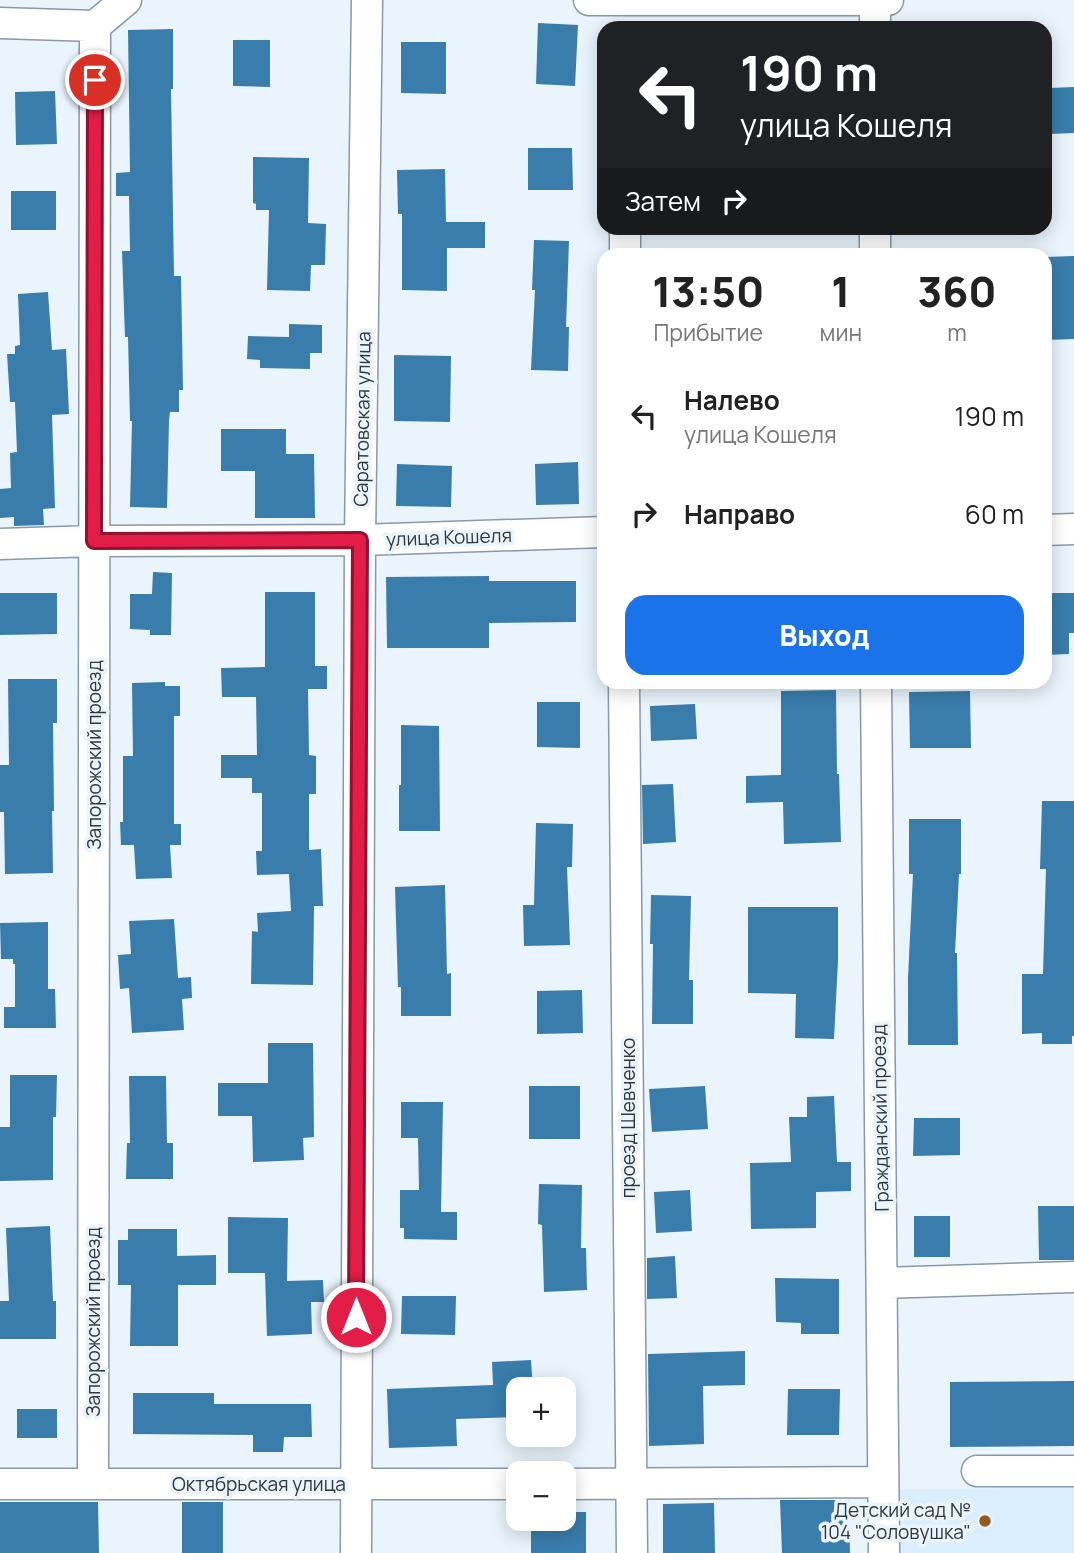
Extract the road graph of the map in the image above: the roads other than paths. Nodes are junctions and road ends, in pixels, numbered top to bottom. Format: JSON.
{"nodes":[{"id":1,"x":126,"y":0,"type":"edge"},
{"id":2,"x":367,"y":0,"type":"edge"},
{"id":3,"x":589,"y":0,"type":"edge"},
{"id":4,"x":687,"y":0,"type":"edge"},
{"id":5,"x":888,"y":0,"type":"edge"},
{"id":6,"x":627,"y":1,"type":"edge"},
{"id":7,"x":876,"y":1,"type":"edge"},
{"id":8,"x":627,"y":21,"type":"edge"},
{"id":9,"x":875,"y":21,"type":"edge"},
{"id":10,"x":0,"y":23,"type":"edge"},
{"id":11,"x":95,"y":26,"type":"junction"},
{"id":12,"x":1074,"y":529,"type":"edge"},
{"id":13,"x":1052,"y":530,"type":"edge"},
{"id":14,"x":597,"y":532,"type":"edge"},
{"id":15,"x":360,"y":540,"type":"junction"},
{"id":16,"x":94,"y":541,"type":"junction"},
{"id":17,"x":0,"y":544,"type":"edge"},
{"id":18,"x":624,"y":689,"type":"edge"},
{"id":19,"x":876,"y":689,"type":"edge"},
{"id":20,"x":1074,"y":1277,"type":"edge"},
{"id":21,"x":882,"y":1283,"type":"junction"},
{"id":22,"x":977,"y":1471,"type":"dead end"},
{"id":23,"x":1074,"y":1471,"type":"edge"},
{"id":24,"x":883,"y":1482,"type":"junction"},
{"id":25,"x":355,"y":1483,"type":"junction"},
{"id":26,"x":0,"y":1484,"type":"edge"},
{"id":27,"x":93,"y":1484,"type":"junction"},
{"id":28,"x":506,"y":1484,"type":"edge"},
{"id":29,"x":576,"y":1484,"type":"edge"},
{"id":30,"x":631,"y":1484,"type":"junction"},
{"id":31,"x":356,"y":1553,"type":"edge"},
{"id":32,"x":632,"y":1553,"type":"edge"},
{"id":33,"x":884,"y":1553,"type":"edge"}],
"edges":[{"from":1,"to":11,"type":"street"},
{"from":2,"to":15,"type":"street","name":"Саратовская улица"},
{"from":3,"to":6,"type":"street"},
{"from":4,"to":6,"type":"street"},
{"from":4,"to":7,"type":"street"},
{"from":5,"to":7,"type":"street"},
{"from":6,"to":8,"type":"street"},
{"from":7,"to":9,"type":"street"},
{"from":10,"to":11,"type":"street"},
{"from":11,"to":16,"type":"street","name":"Запорожский проезд"},
{"from":12,"to":13,"type":"street"},
{"from":14,"to":15,"type":"street","name":"улица Кошеля"},
{"from":15,"to":16,"type":"street","name":"улица Кошеля"},
{"from":15,"to":25,"type":"street","name":"Саратовская улица"},
{"from":16,"to":17,"type":"street","name":"улица Кошеля"},
{"from":16,"to":27,"type":"street","name":"Запорожский проезд"},
{"from":18,"to":30,"type":"street","name":"проезд Шевченко"},
{"from":19,"to":21,"type":"street","name":"Гражданский проезд"},
{"from":20,"to":21,"type":"street"},
{"from":21,"to":24,"type":"street","name":"Гражданский проезд"},
{"from":22,"to":23,"type":"street"},
{"from":24,"to":30,"type":"street"},
{"from":24,"to":33,"type":"street","name":"Гражданский проезд"},
{"from":25,"to":27,"type":"street","name":"Октябрьская улица"},
{"from":25,"to":28,"type":"street","name":"Октябрьская улица"},
{"from":25,"to":31,"type":"street","name":"Саратовская улица"},
{"from":26,"to":27,"type":"street","name":"Октябрьская улица"},
{"from":29,"to":30,"type":"street"},
{"from":30,"to":32,"type":"street","name":"проезд Шевченко"}]}
